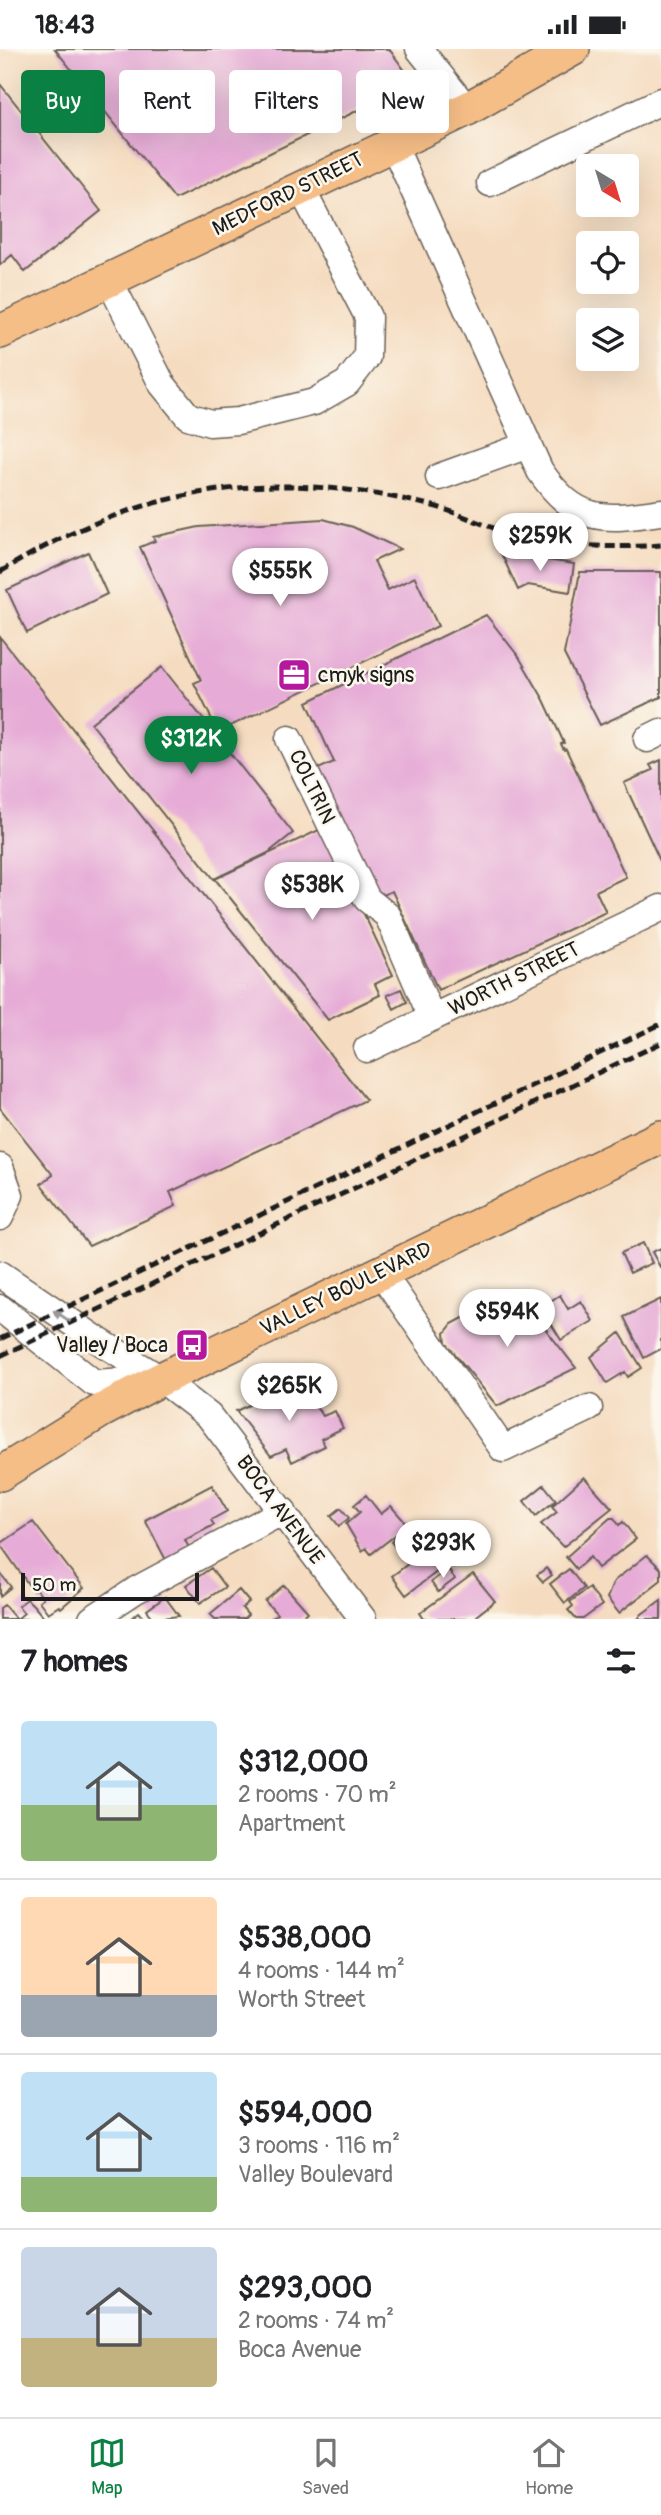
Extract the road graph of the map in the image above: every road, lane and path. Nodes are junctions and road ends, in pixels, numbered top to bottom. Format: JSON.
{"nodes":[{"id":1,"x":419,"y":49,"type":"edge"},
{"id":2,"x":573,"y":49,"type":"edge"},
{"id":3,"x":661,"y":101,"type":"edge"},
{"id":4,"x":467,"y":109,"type":"junction"},
{"id":5,"x":393,"y":144,"type":"junction"},
{"id":6,"x":490,"y":183,"type":"dead end"},
{"id":7,"x":301,"y":188,"type":"junction"},
{"id":8,"x":108,"y":280,"type":"junction"},
{"id":9,"x":0,"y":332,"type":"edge"},
{"id":10,"x":528,"y":445,"type":"junction"},
{"id":11,"x":439,"y":477,"type":"dead end"},
{"id":12,"x":661,"y":512,"type":"edge"},
{"id":13,"x":289,"y":739,"type":"dead end"},
{"id":14,"x":661,"y":908,"type":"edge"},
{"id":15,"x":432,"y":1019,"type":"junction"},
{"id":16,"x":367,"y":1049,"type":"dead end"},
{"id":17,"x":661,"y":1137,"type":"edge"},
{"id":18,"x":0,"y":1167,"type":"edge"},
{"id":19,"x":0,"y":1217,"type":"edge"},
{"id":20,"x":381,"y":1272,"type":"junction"},
{"id":21,"x":0,"y":1273,"type":"edge"},
{"id":22,"x":0,"y":1308,"type":"edge"},
{"id":23,"x":161,"y":1379,"type":"junction"},
{"id":24,"x":589,"y":1408,"type":"dead end"},
{"id":25,"x":0,"y":1473,"type":"edge"},
{"id":26,"x":283,"y":1511,"type":"junction"},
{"id":27,"x":92,"y":1619,"type":"edge"},
{"id":28,"x":363,"y":1619,"type":"edge"}],
"edges":[{"from":1,"to":4,"type":"street"},
{"from":2,"to":4,"type":"main road","name":"MEDFORD STREET"},
{"from":3,"to":6,"type":"street"},
{"from":4,"to":5,"type":"main road","name":"MEDFORD STREET"},
{"from":5,"to":7,"type":"main road","name":"MEDFORD STREET"},
{"from":5,"to":10,"type":"street"},
{"from":7,"to":8,"type":"main road","name":"MEDFORD STREET"},
{"from":7,"to":8,"type":"street"},
{"from":8,"to":9,"type":"main road","name":"MEDFORD STREET"},
{"from":10,"to":11,"type":"street"},
{"from":10,"to":12,"type":"street"},
{"from":13,"to":15,"type":"street","name":"COLTRIN"},
{"from":14,"to":15,"type":"street","name":"WORTH STREET"},
{"from":15,"to":16,"type":"street","name":"WORTH STREET"},
{"from":17,"to":20,"type":"main road","name":"VALLEY BOULEVARD"},
{"from":18,"to":19,"type":"street"},
{"from":20,"to":23,"type":"main road","name":"VALLEY BOULEVARD"},
{"from":20,"to":24,"type":"street"},
{"from":23,"to":21,"type":"street","name":"BOCA AVENUE","one_way":true},
{"from":22,"to":23,"type":"street"},
{"from":23,"to":25,"type":"main road","name":"VALLEY BOULEVARD"},
{"from":23,"to":26,"type":"street","name":"BOCA AVENUE"},
{"from":26,"to":27,"type":"street"},
{"from":26,"to":28,"type":"street","name":"BOCA AVENUE"}]}
